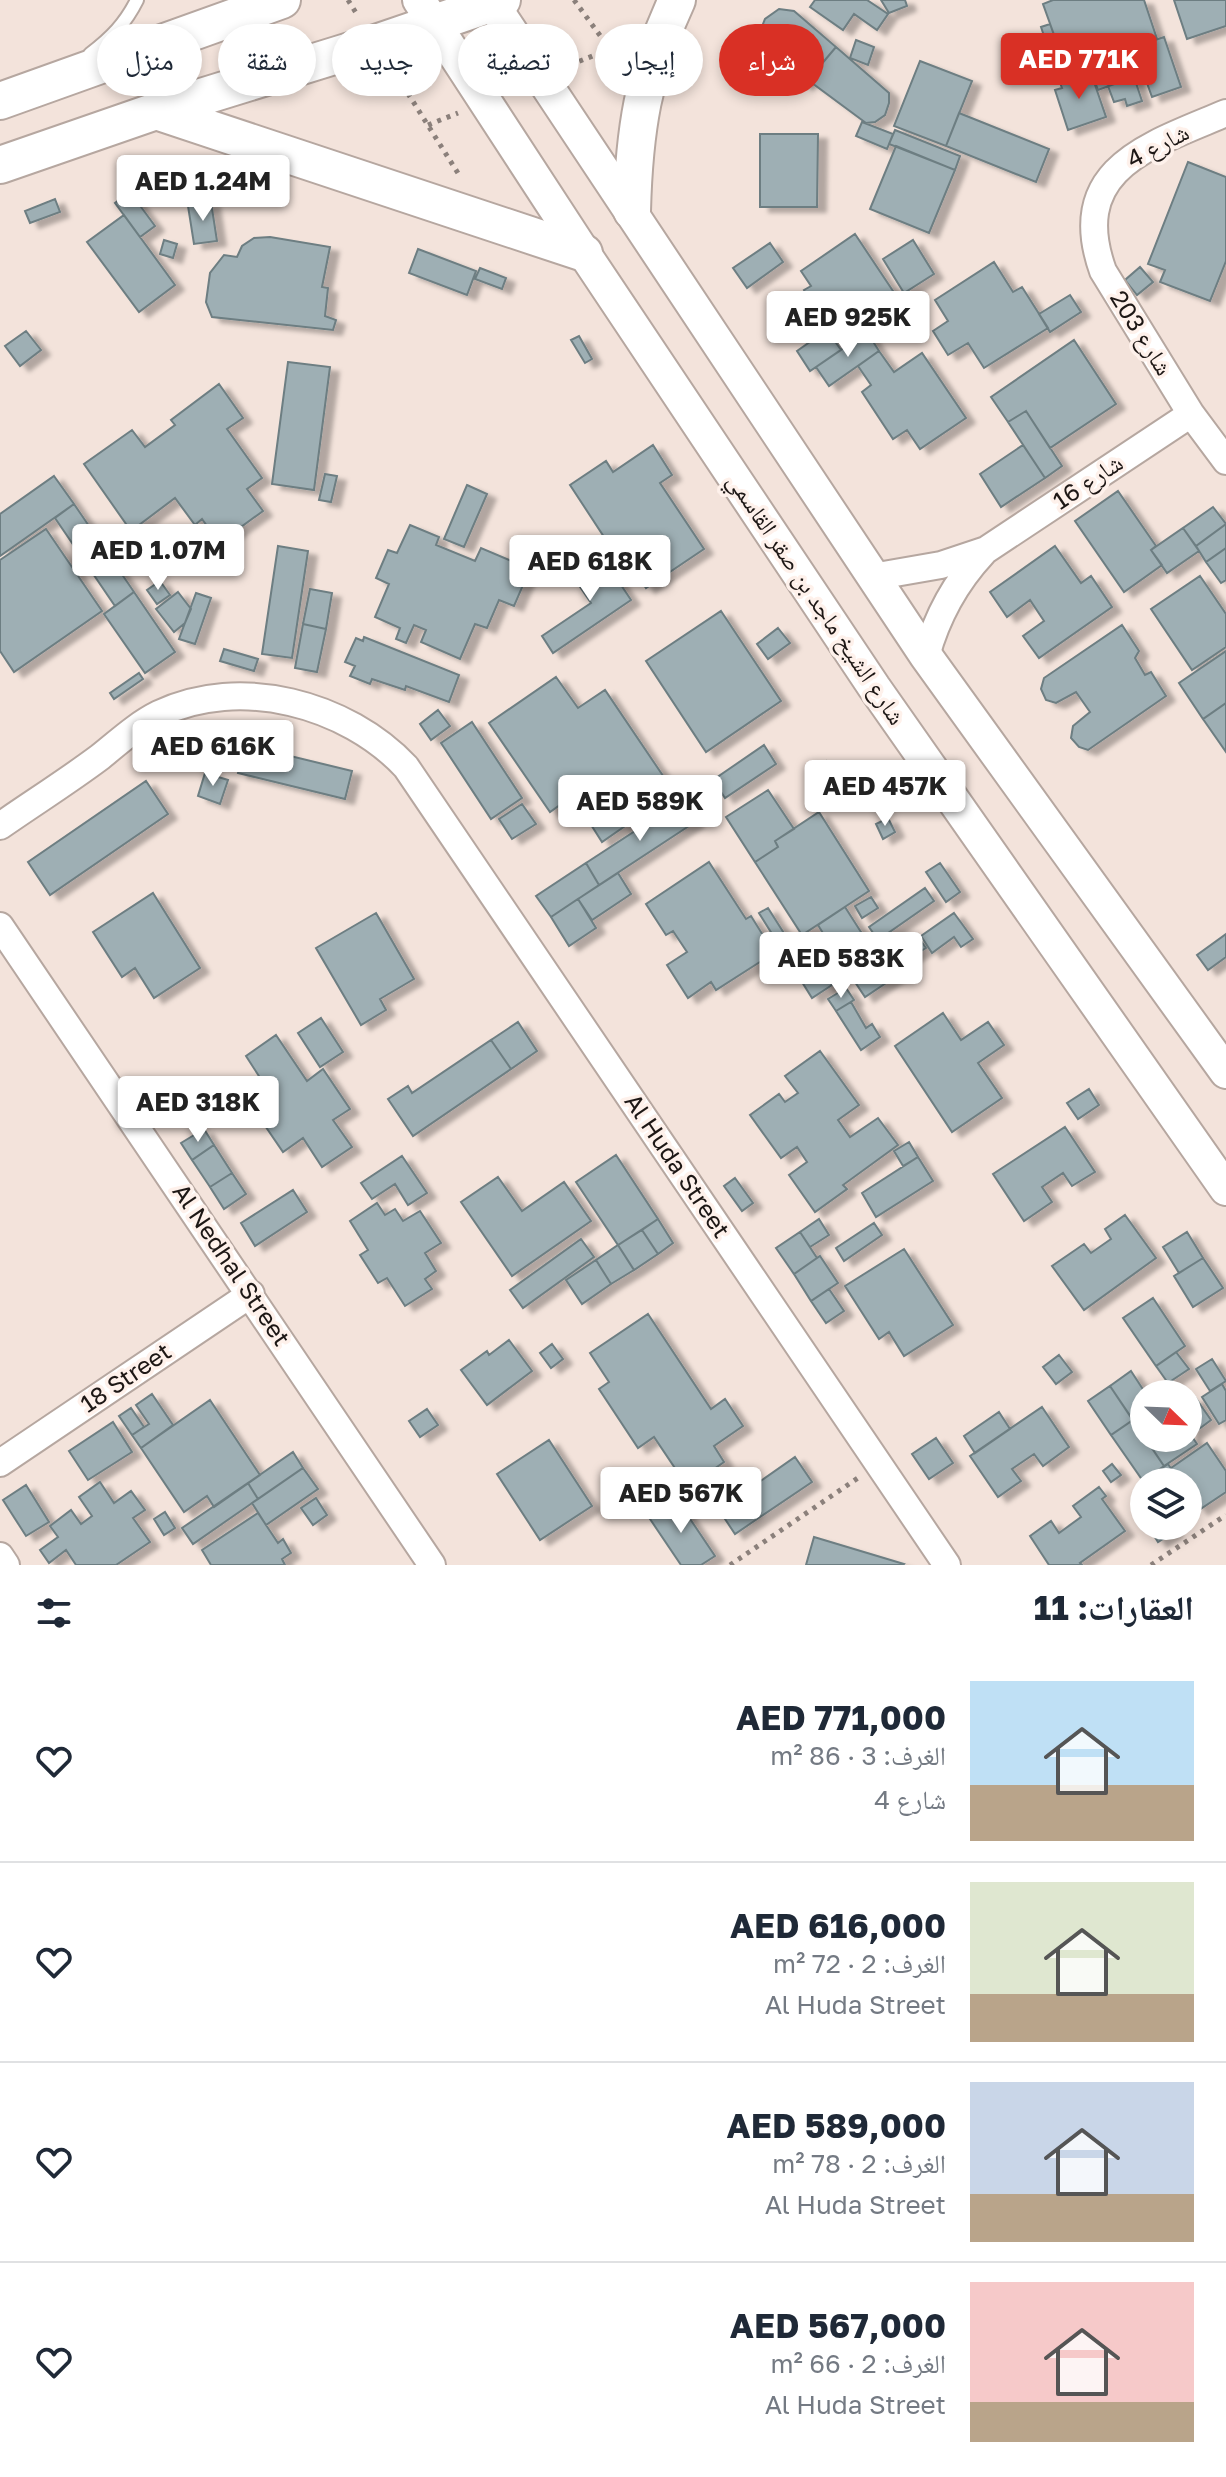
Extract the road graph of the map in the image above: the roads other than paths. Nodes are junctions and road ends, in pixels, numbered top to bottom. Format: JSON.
{"nodes":[{"id":1,"x":137,"y":0,"type":"edge"},
{"id":2,"x":219,"y":0,"type":"edge"},
{"id":3,"x":282,"y":0,"type":"edge"},
{"id":4,"x":677,"y":0,"type":"edge"},
{"id":5,"x":495,"y":1,"type":"edge"},
{"id":6,"x":426,"y":12,"type":"edge"},
{"id":7,"x":189,"y":24,"type":"edge"},
{"id":8,"x":202,"y":28,"type":"edge"},
{"id":9,"x":97,"y":66,"type":"edge"},
{"id":10,"x":55,"y":81,"type":"junction"},
{"id":11,"x":0,"y":101,"type":"edge"},
{"id":12,"x":156,"y":111,"type":"junction"},
{"id":13,"x":1226,"y":113,"type":"edge"},
{"id":14,"x":0,"y":165,"type":"edge"},
{"id":15,"x":1102,"y":194,"type":"joint"},
{"id":16,"x":632,"y":211,"type":"junction"},
{"id":17,"x":584,"y":253,"type":"junction"},
{"id":18,"x":1191,"y":414,"type":"junction"},
{"id":19,"x":1226,"y":461,"type":"edge"},
{"id":20,"x":986,"y":550,"type":"junction"},
{"id":21,"x":872,"y":577,"type":"junction"},
{"id":22,"x":926,"y":656,"type":"junction"},
{"id":23,"x":0,"y":826,"type":"edge"},
{"id":24,"x":0,"y":926,"type":"edge"},
{"id":25,"x":1222,"y":1062,"type":"edge"},
{"id":26,"x":1226,"y":1189,"type":"edge"},
{"id":27,"x":251,"y":1294,"type":"junction"},
{"id":28,"x":0,"y":1463,"type":"edge"},
{"id":29,"x":0,"y":1556,"type":"edge"},
{"id":30,"x":6,"y":1565,"type":"edge"},
{"id":31,"x":432,"y":1565,"type":"edge"},
{"id":32,"x":947,"y":1565,"type":"edge"}],
"edges":[{"from":1,"to":10,"type":"lane"},
{"from":2,"to":7,"type":"main road"},
{"from":3,"to":8,"type":"main road"},
{"from":4,"to":16,"type":"main road"},
{"from":5,"to":6,"type":"main road"},
{"from":5,"to":16,"type":"street"},
{"from":6,"to":12,"type":"main road"},
{"from":6,"to":17,"type":"street","name":"شارع الشيخ ماجد بن صقر القاسمي"},
{"from":9,"to":10,"type":"main road"},
{"from":10,"to":11,"type":"main road"},
{"from":12,"to":14,"type":"main road"},
{"from":12,"to":17,"type":"main road"},
{"from":13,"to":15,"type":"street","name":"شارع 4"},
{"from":15,"to":18,"type":"street","name":"شارع 203"},
{"from":16,"to":21,"type":"street"},
{"from":17,"to":26,"type":"street","name":"شارع الشيخ ماجد بن صقر القاسمي"},
{"from":18,"to":19,"type":"street","name":"شارع 203"},
{"from":18,"to":20,"type":"street","name":"شارع 16"},
{"from":20,"to":21,"type":"street","name":"شارع 16"},
{"from":20,"to":22,"type":"street","name":"شارع 16"},
{"from":21,"to":22,"type":"street"},
{"from":22,"to":25,"type":"street"},
{"from":23,"to":32,"type":"street","name":"Al Huda Street"},
{"from":24,"to":27,"type":"street","name":"Al Nedhal Street"},
{"from":27,"to":28,"type":"street","name":"18 Street"},
{"from":27,"to":31,"type":"street","name":"Al Nedhal Street"},
{"from":29,"to":30,"type":"street"}]}
